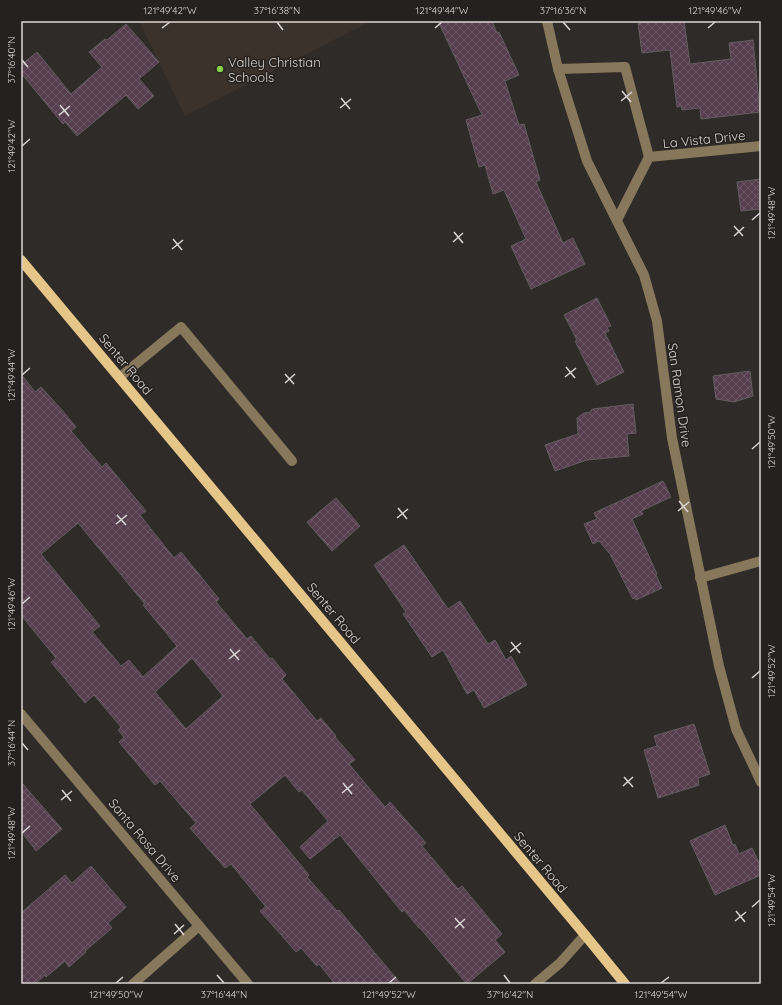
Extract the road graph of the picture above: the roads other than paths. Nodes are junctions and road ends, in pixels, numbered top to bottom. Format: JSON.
{"nodes":[{"id":1,"x":547,"y":21,"type":"edge"},
{"id":2,"x":558,"y":69,"type":"junction"},
{"id":3,"x":761,"y":146,"type":"edge"},
{"id":4,"x":649,"y":157,"type":"junction"},
{"id":5,"x":617,"y":220,"type":"junction"},
{"id":6,"x":21,"y":260,"type":"edge"},
{"id":7,"x":120,"y":377,"type":"junction"},
{"id":8,"x":292,"y":461,"type":"dead end"},
{"id":9,"x":761,"y":561,"type":"edge"},
{"id":10,"x":700,"y":578,"type":"junction"},
{"id":11,"x":21,"y":714,"type":"edge"},
{"id":12,"x":761,"y":782,"type":"edge"},
{"id":13,"x":199,"y":926,"type":"junction"},
{"id":14,"x":585,"y":935,"type":"junction"},
{"id":15,"x":133,"y":984,"type":"edge"},
{"id":16,"x":248,"y":984,"type":"edge"},
{"id":17,"x":535,"y":984,"type":"edge"},
{"id":18,"x":624,"y":984,"type":"edge"}],
"edges":[{"from":1,"to":2,"type":"street","name":"San Ramon Drive"},
{"from":2,"to":4,"type":"street","name":"La Vista Drive"},
{"from":2,"to":5,"type":"street","name":"San Ramon Drive"},
{"from":3,"to":4,"type":"street","name":"La Vista Drive"},
{"from":4,"to":5,"type":"street","name":"La Vista Drive"},
{"from":5,"to":10,"type":"street","name":"San Ramon Drive"},
{"from":6,"to":7,"type":"main road","name":"Senter Road"},
{"from":7,"to":8,"type":"street"},
{"from":7,"to":14,"type":"main road","name":"Senter Road"},
{"from":9,"to":10,"type":"street"},
{"from":10,"to":12,"type":"street","name":"San Ramon Drive"},
{"from":11,"to":13,"type":"street","name":"Santa Rosa Drive"},
{"from":13,"to":15,"type":"street"},
{"from":13,"to":16,"type":"street","name":"Santa Rosa Drive"},
{"from":14,"to":17,"type":"street"},
{"from":14,"to":18,"type":"main road","name":"Senter Road"}]}
